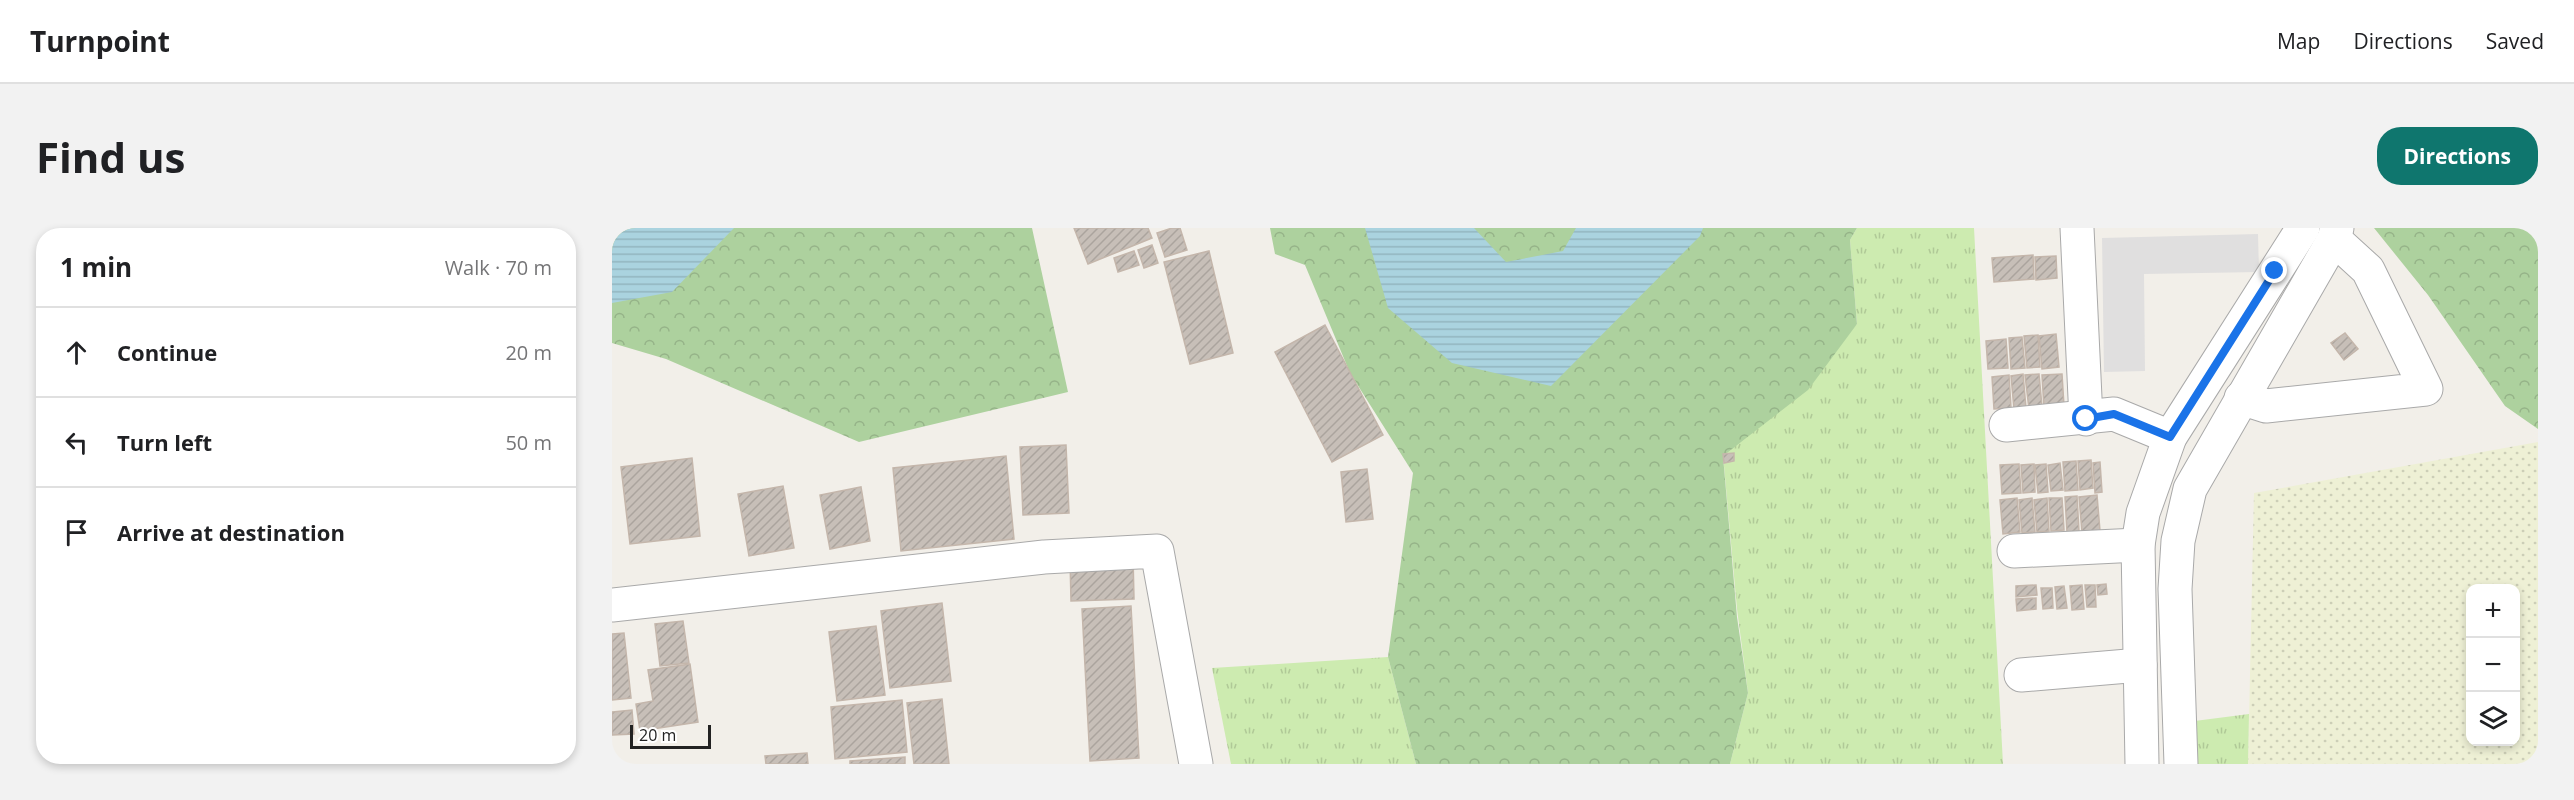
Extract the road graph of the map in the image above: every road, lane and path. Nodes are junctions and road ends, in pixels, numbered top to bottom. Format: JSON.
{"nodes":[{"id":1,"x":2077,"y":228,"type":"edge"},
{"id":2,"x":2302,"y":228,"type":"edge"},
{"id":3,"x":2336,"y":234,"type":"edge"},
{"id":4,"x":2241,"y":398,"type":"junction"},
{"id":5,"x":2086,"y":419,"type":"junction"},
{"id":6,"x":2006,"y":425,"type":"dead end"},
{"id":7,"x":2170,"y":437,"type":"junction"},
{"id":8,"x":2138,"y":545,"type":"junction"},
{"id":9,"x":2014,"y":551,"type":"dead end"},
{"id":10,"x":612,"y":605,"type":"edge"},
{"id":11,"x":2140,"y":665,"type":"junction"},
{"id":12,"x":2021,"y":675,"type":"dead end"},
{"id":13,"x":1196,"y":764,"type":"edge"},
{"id":14,"x":2142,"y":764,"type":"edge"},
{"id":15,"x":2181,"y":764,"type":"edge"}],
"edges":[{"from":1,"to":5,"type":"street"},
{"from":2,"to":7,"type":"street"},
{"from":3,"to":4,"type":"street"},
{"from":3,"to":4,"type":"street"},
{"from":4,"to":15,"type":"street"},
{"from":5,"to":6,"type":"street"},
{"from":5,"to":7,"type":"street"},
{"from":7,"to":8,"type":"street"},
{"from":8,"to":9,"type":"street"},
{"from":8,"to":11,"type":"street"},
{"from":10,"to":13,"type":"street"},
{"from":11,"to":12,"type":"street"},
{"from":11,"to":14,"type":"street"}]}
